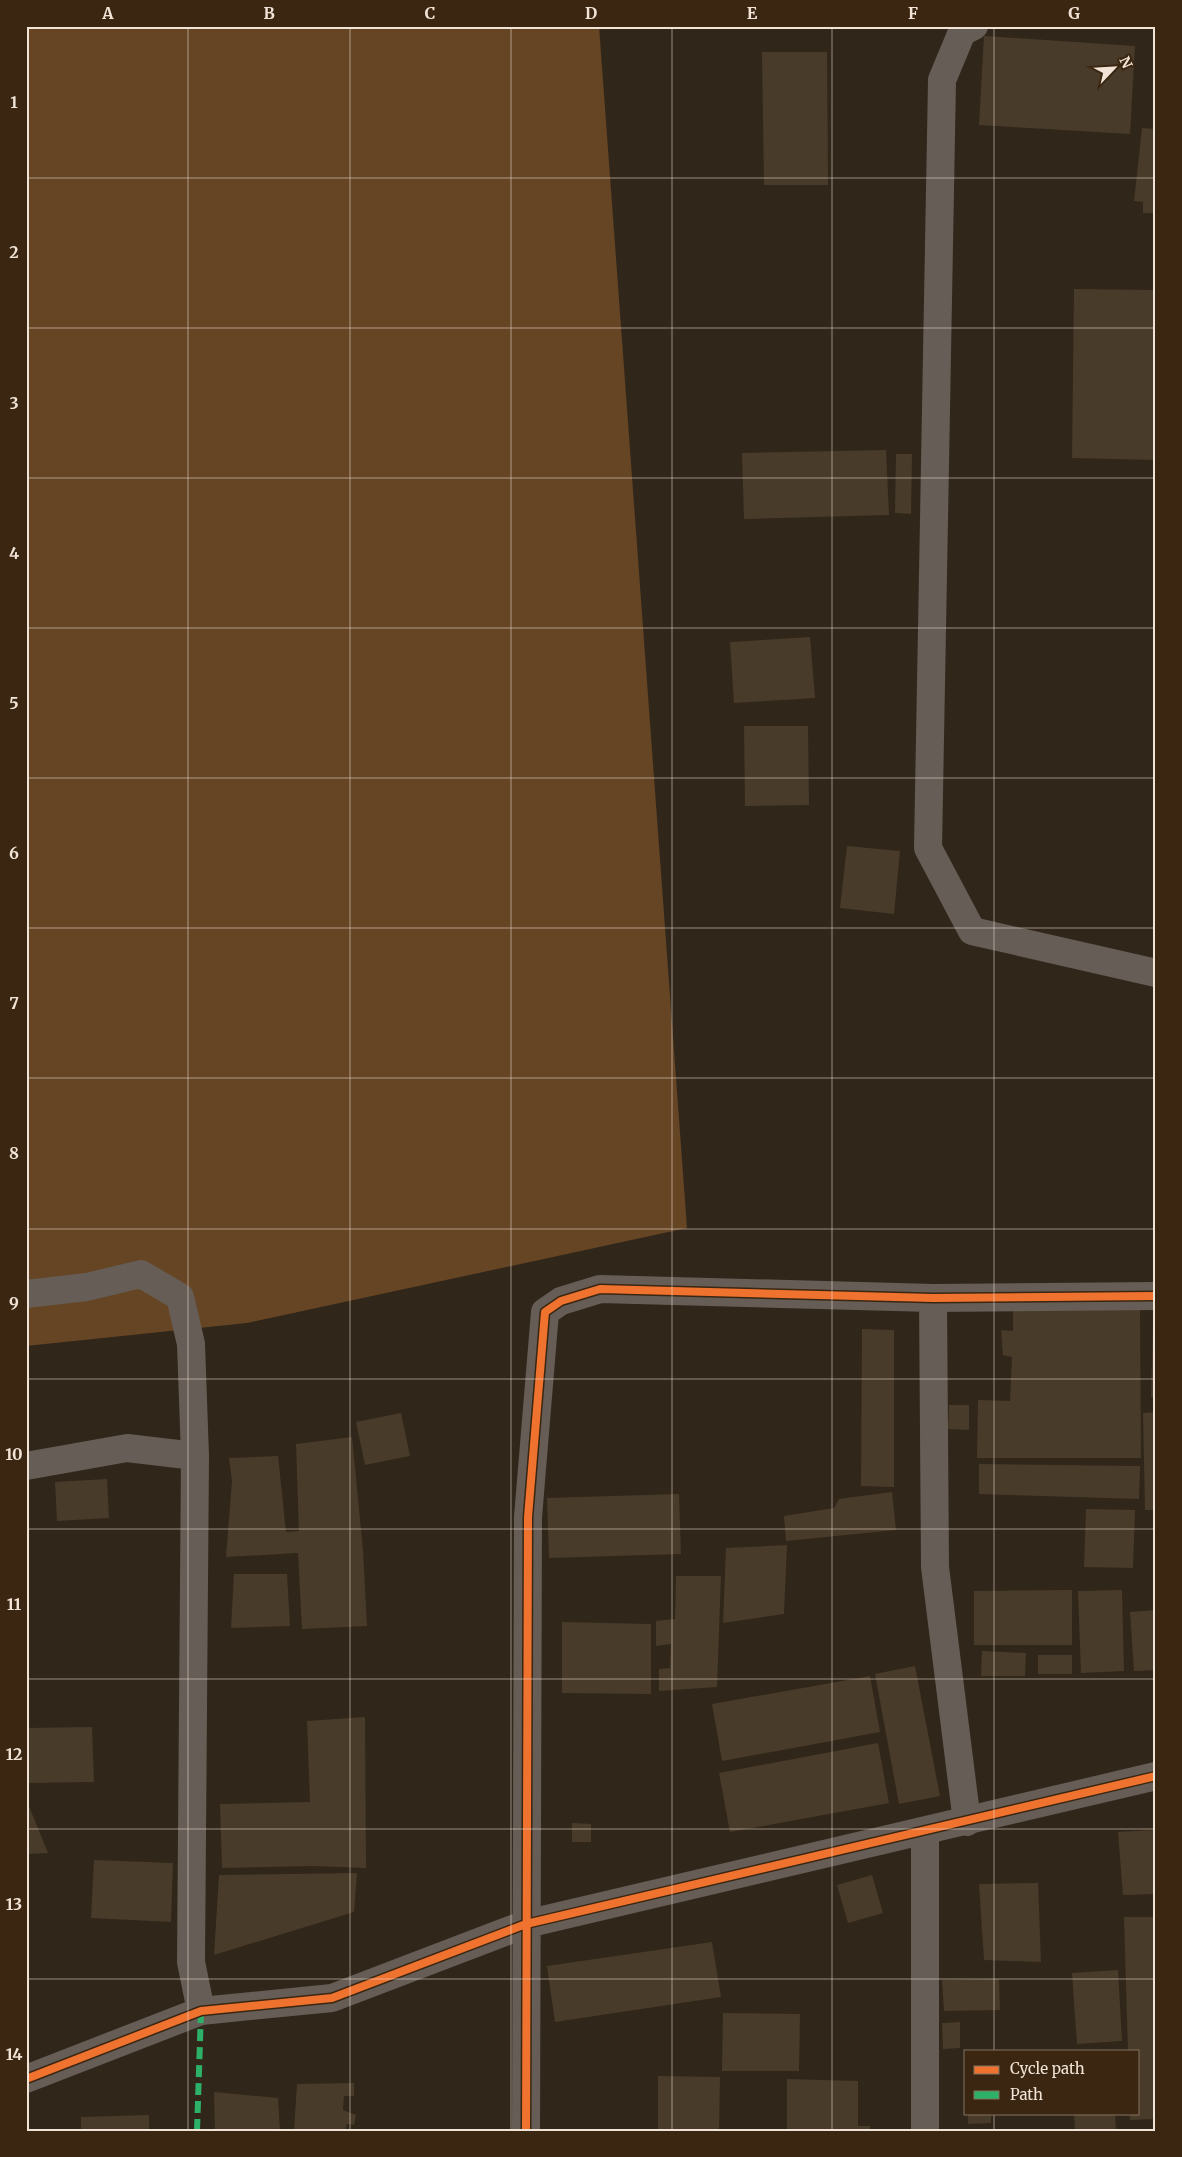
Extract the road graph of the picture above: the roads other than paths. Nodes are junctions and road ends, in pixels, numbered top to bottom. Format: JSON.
{"nodes":[{"id":1,"x":974,"y":26,"type":"edge"},
{"id":2,"x":1156,"y":973,"type":"edge"},
{"id":3,"x":26,"y":1294,"type":"edge"},
{"id":4,"x":1156,"y":1296,"type":"edge"},
{"id":5,"x":933,"y":1298,"type":"junction"},
{"id":6,"x":195,"y":1456,"type":"junction"},
{"id":7,"x":26,"y":1466,"type":"edge"},
{"id":8,"x":1156,"y":1776,"type":"edge"},
{"id":9,"x":967,"y":1822,"type":"junction"},
{"id":10,"x":925,"y":1832,"type":"junction"},
{"id":11,"x":526,"y":1924,"type":"junction"},
{"id":12,"x":201,"y":2011,"type":"junction"},
{"id":13,"x":27,"y":2077,"type":"edge"},
{"id":14,"x":526,"y":2131,"type":"edge"},
{"id":15,"x":925,"y":2131,"type":"edge"}],
"edges":[{"from":1,"to":2,"type":"street"},
{"from":3,"to":6,"type":"street"},
{"from":4,"to":5,"type":"street"},
{"from":5,"to":9,"type":"street"},
{"from":5,"to":11,"type":"street"},
{"from":6,"to":7,"type":"street"},
{"from":6,"to":12,"type":"street"},
{"from":8,"to":9,"type":"street"},
{"from":9,"to":10,"type":"street"},
{"from":10,"to":11,"type":"street"},
{"from":10,"to":15,"type":"street"},
{"from":11,"to":12,"type":"street"},
{"from":11,"to":14,"type":"street"},
{"from":12,"to":13,"type":"street"}]}
